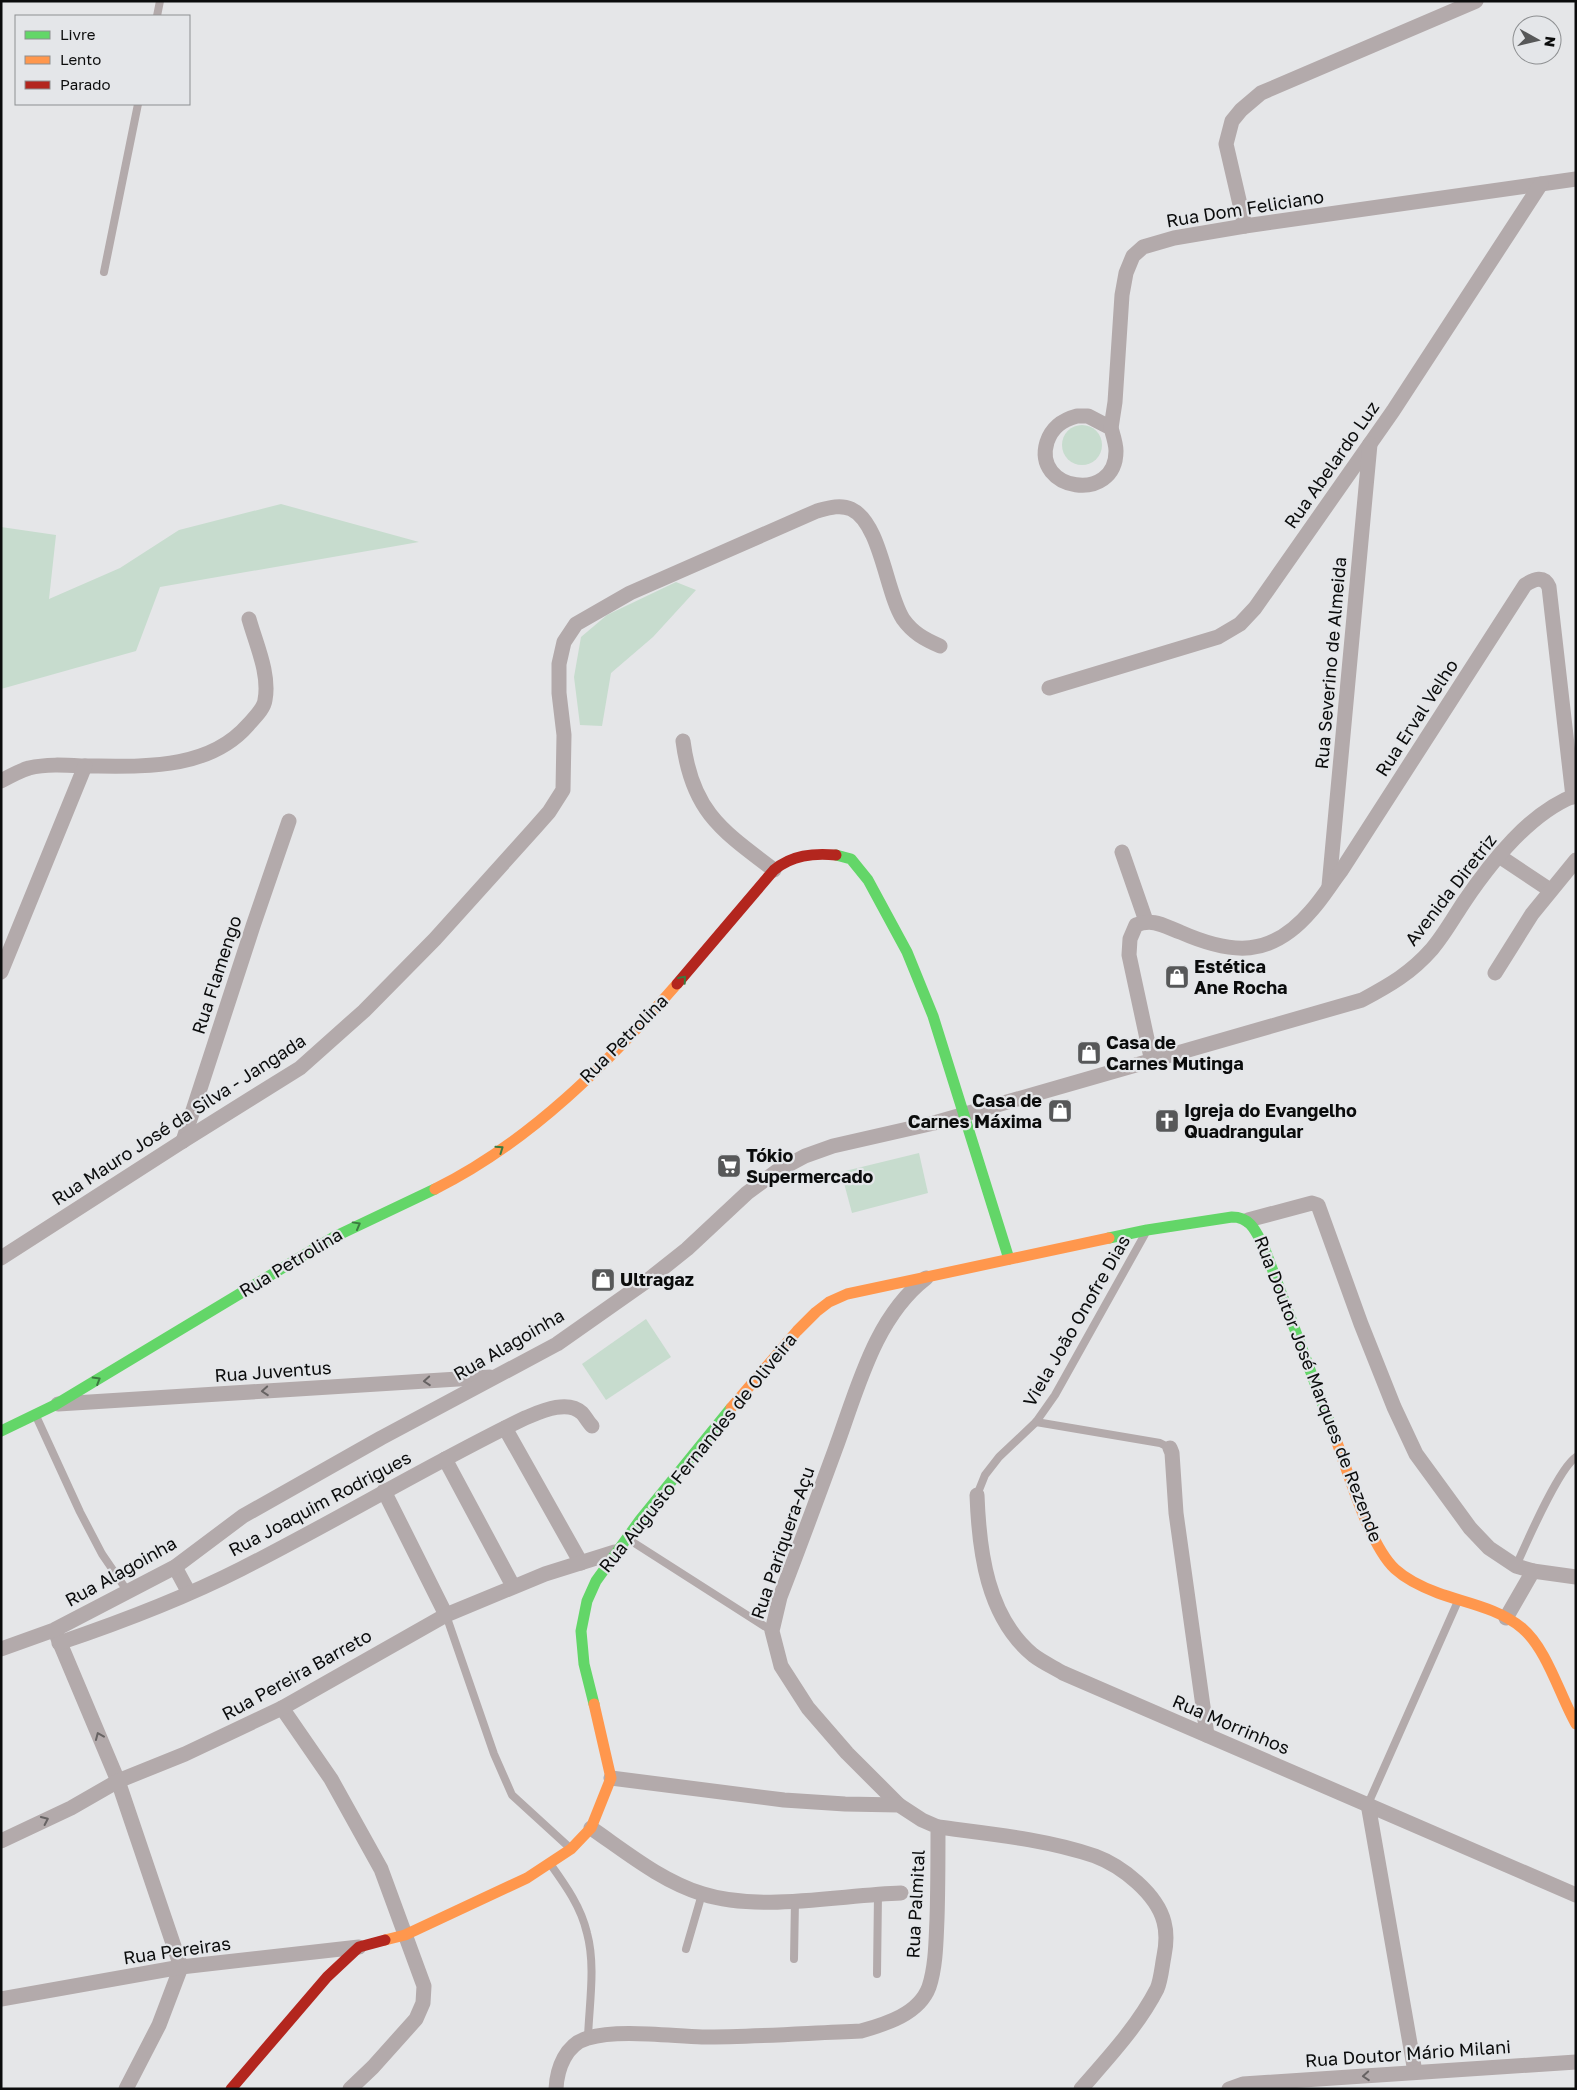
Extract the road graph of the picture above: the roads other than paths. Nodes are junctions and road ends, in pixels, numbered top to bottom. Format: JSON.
{"nodes":[{"id":1,"x":160,"y":1,"type":"edge"},
{"id":2,"x":1476,"y":1,"type":"edge"},
{"id":3,"x":157,"y":15,"type":"edge"},
{"id":4,"x":138,"y":105,"type":"edge"},
{"id":5,"x":1576,"y":179,"type":"edge"},
{"id":6,"x":1541,"y":184,"type":"junction"},
{"id":7,"x":1245,"y":226,"type":"junction"},
{"id":8,"x":104,"y":272,"type":"dead end"},
{"id":9,"x":1111,"y":428,"type":"junction"},
{"id":10,"x":1370,"y":442,"type":"junction"},
{"id":11,"x":249,"y":619,"type":"dead end"},
{"id":12,"x":940,"y":646,"type":"dead end"},
{"id":13,"x":1049,"y":688,"type":"dead end"},
{"id":14,"x":683,"y":741,"type":"dead end"},
{"id":15,"x":85,"y":766,"type":"junction"},
{"id":16,"x":1,"y":781,"type":"edge"},
{"id":17,"x":1574,"y":796,"type":"edge"},
{"id":18,"x":289,"y":821,"type":"dead end"},
{"id":19,"x":1122,"y":852,"type":"dead end"},
{"id":20,"x":1499,"y":856,"type":"junction"},
{"id":21,"x":1576,"y":860,"type":"edge"},
{"id":22,"x":774,"y":870,"type":"junction"},
{"id":23,"x":1329,"y":887,"type":"junction"},
{"id":24,"x":1550,"y":890,"type":"junction"},
{"id":25,"x":1146,"y":921,"type":"junction"},
{"id":26,"x":1,"y":972,"type":"edge"},
{"id":27,"x":1494,"y":973,"type":"dead end"},
{"id":28,"x":1152,"y":1062,"type":"junction"},
{"id":29,"x":963,"y":1114,"type":"junction"},
{"id":30,"x":183,"y":1141,"type":"junction"},
{"id":31,"x":1248,"y":1220,"type":"junction"},
{"id":32,"x":1147,"y":1230,"type":"junction"},
{"id":33,"x":1,"y":1258,"type":"edge"},
{"id":34,"x":1009,"y":1259,"type":"junction"},
{"id":35,"x":930,"y":1276,"type":"junction"},
{"id":36,"x":494,"y":1377,"type":"junction"},
{"id":37,"x":55,"y":1405,"type":"junction"},
{"id":38,"x":36,"y":1415,"type":"junction"},
{"id":39,"x":1036,"y":1422,"type":"junction"},
{"id":40,"x":592,"y":1426,"type":"dead end"},
{"id":41,"x":505,"y":1428,"type":"junction"},
{"id":42,"x":1,"y":1431,"type":"edge"},
{"id":43,"x":1170,"y":1448,"type":"joint"},
{"id":44,"x":1576,"y":1457,"type":"edge"},
{"id":45,"x":445,"y":1459,"type":"junction"},
{"id":46,"x":384,"y":1491,"type":"junction"},
{"id":47,"x":977,"y":1495,"type":"joint"},
{"id":48,"x":626,"y":1538,"type":"junction"},
{"id":49,"x":616,"y":1552,"type":"junction"},
{"id":50,"x":581,"y":1563,"type":"junction"},
{"id":51,"x":1516,"y":1566,"type":"junction"},
{"id":52,"x":175,"y":1567,"type":"junction"},
{"id":53,"x":1534,"y":1570,"type":"junction"},
{"id":54,"x":1575,"y":1578,"type":"edge"},
{"id":55,"x":513,"y":1586,"type":"junction"},
{"id":56,"x":128,"y":1592,"type":"junction"},
{"id":57,"x":189,"y":1593,"type":"junction"},
{"id":58,"x":1459,"y":1599,"type":"junction"},
{"id":59,"x":446,"y":1615,"type":"junction"},
{"id":60,"x":1506,"y":1618,"type":"junction"},
{"id":61,"x":772,"y":1631,"type":"junction"},
{"id":62,"x":57,"y":1636,"type":"junction"},
{"id":63,"x":1,"y":1649,"type":"edge"},
{"id":64,"x":282,"y":1708,"type":"junction"},
{"id":65,"x":1576,"y":1724,"type":"edge"},
{"id":66,"x":1207,"y":1735,"type":"junction"},
{"id":67,"x":610,"y":1778,"type":"junction"},
{"id":68,"x":118,"y":1781,"type":"junction"},
{"id":69,"x":1368,"y":1804,"type":"junction"},
{"id":70,"x":899,"y":1805,"type":"junction"},
{"id":71,"x":938,"y":1827,"type":"junction"},
{"id":72,"x":590,"y":1828,"type":"junction"},
{"id":73,"x":1,"y":1841,"type":"edge"},
{"id":74,"x":571,"y":1849,"type":"junction"},
{"id":75,"x":550,"y":1864,"type":"junction"},
{"id":76,"x":901,"y":1893,"type":"dead end"},
{"id":77,"x":702,"y":1894,"type":"junction"},
{"id":78,"x":878,"y":1894,"type":"junction"},
{"id":79,"x":1576,"y":1895,"type":"edge"},
{"id":80,"x":795,"y":1900,"type":"junction"},
{"id":81,"x":405,"y":1935,"type":"junction"},
{"id":82,"x":359,"y":1947,"type":"junction"},
{"id":83,"x":686,"y":1950,"type":"dead end"},
{"id":84,"x":794,"y":1958,"type":"dead end"},
{"id":85,"x":181,"y":1967,"type":"junction"},
{"id":86,"x":877,"y":1974,"type":"dead end"},
{"id":87,"x":1,"y":1999,"type":"edge"},
{"id":88,"x":588,"y":2038,"type":"junction"},
{"id":89,"x":1576,"y":2062,"type":"edge"},
{"id":90,"x":1415,"y":2072,"type":"junction"},
{"id":91,"x":1236,"y":2087,"type":"edge"},
{"id":92,"x":126,"y":2089,"type":"edge"},
{"id":93,"x":231,"y":2089,"type":"edge"},
{"id":94,"x":350,"y":2089,"type":"edge"},
{"id":95,"x":556,"y":2089,"type":"edge"},
{"id":96,"x":1081,"y":2089,"type":"edge"}],
"edges":[{"from":1,"to":3,"type":"lane"},
{"from":2,"to":7,"type":"street"},
{"from":4,"to":8,"type":"lane"},
{"from":5,"to":6,"type":"street"},
{"from":6,"to":7,"type":"street","name":"Rua Dom Feliciano"},
{"from":6,"to":10,"type":"street","name":"Rua Abelardo Luz"},
{"from":7,"to":9,"type":"street","name":"Rua Dom Feliciano"},
{"from":9,"to":9,"type":"street","name":"Rua Dom Feliciano"},
{"from":10,"to":13,"type":"street","name":"Rua Abelardo Luz"},
{"from":10,"to":23,"type":"street","name":"Rua Severino de Almeida"},
{"from":11,"to":15,"type":"street"},
{"from":12,"to":30,"type":"street","name":"Rua Mauro José da Silva - Jangada"},
{"from":14,"to":22,"type":"street"},
{"from":15,"to":16,"type":"street"},
{"from":15,"to":26,"type":"street"},
{"from":17,"to":20,"type":"street","name":"Avenida Diretriz"},
{"from":17,"to":23,"type":"street","name":"Rua Erval Velho"},
{"from":18,"to":30,"type":"street","name":"Rua Flamengo"},
{"from":19,"to":25,"type":"street"},
{"from":20,"to":24,"type":"street"},
{"from":20,"to":28,"type":"street","name":"Avenida Diretriz"},
{"from":21,"to":24,"type":"street"},
{"from":22,"to":29,"type":"street","name":"Rua Petrolina"},
{"from":37,"to":22,"type":"street","name":"Rua Petrolina","one_way":true},
{"from":23,"to":25,"type":"street","name":"Rua Erval Velho"},
{"from":24,"to":27,"type":"street"},
{"from":25,"to":28,"type":"street"},
{"from":28,"to":29,"type":"street","name":"Rua Alagoinha"},
{"from":29,"to":34,"type":"street","name":"Rua Petrolina"},
{"from":29,"to":36,"type":"street","name":"Rua Alagoinha"},
{"from":30,"to":33,"type":"street","name":"Rua Mauro José da Silva - Jangada"},
{"from":31,"to":32,"type":"street","name":"Rua Doutor José Marques de Rezende"},
{"from":31,"to":51,"type":"street"},
{"from":31,"to":58,"type":"street","name":"Rua Doutor José Marques de Rezende"},
{"from":32,"to":34,"type":"street","name":"Rua Doutor José Marques de Rezende"},
{"from":32,"to":39,"type":"lane","name":"Viela João Onofre Dias"},
{"from":34,"to":35,"type":"street","name":"Rua Doutor José Marques de Rezende"},
{"from":35,"to":48,"type":"street","name":"Rua Augusto Fernandes de Oliveira"},
{"from":35,"to":61,"type":"street","name":"Rua Pariquera-Açu"},
{"from":36,"to":37,"type":"street","name":"Rua Juventus","one_way":true},
{"from":36,"to":52,"type":"street","name":"Rua Alagoinha"},
{"from":37,"to":38,"type":"street","name":"Rua Petrolina"},
{"from":38,"to":42,"type":"street","name":"Rua Petrolina"},
{"from":38,"to":56,"type":"lane"},
{"from":39,"to":43,"type":"lane"},
{"from":39,"to":47,"type":"lane","name":"Viela João Onofre Dias"},
{"from":40,"to":41,"type":"street","name":"Rua Joaquim Rodrigues"},
{"from":41,"to":45,"type":"street","name":"Rua Joaquim Rodrigues"},
{"from":41,"to":50,"type":"street"},
{"from":43,"to":66,"type":"street"},
{"from":44,"to":51,"type":"lane"},
{"from":45,"to":46,"type":"street","name":"Rua Joaquim Rodrigues"},
{"from":45,"to":55,"type":"street"},
{"from":46,"to":57,"type":"street","name":"Rua Joaquim Rodrigues"},
{"from":46,"to":59,"type":"street"},
{"from":47,"to":66,"type":"street","name":"Rua Morrinhos"},
{"from":48,"to":49,"type":"street","name":"Rua Augusto Fernandes de Oliveira"},
{"from":48,"to":61,"type":"lane"},
{"from":49,"to":50,"type":"street","name":"Rua Pereira Barreto"},
{"from":49,"to":67,"type":"street","name":"Rua Augusto Fernandes de Oliveira"},
{"from":50,"to":55,"type":"street","name":"Rua Pereira Barreto"},
{"from":51,"to":53,"type":"street"},
{"from":52,"to":56,"type":"street","name":"Rua Alagoinha"},
{"from":52,"to":57,"type":"street"},
{"from":53,"to":54,"type":"street"},
{"from":53,"to":60,"type":"street"},
{"from":55,"to":59,"type":"street","name":"Rua Pereira Barreto"},
{"from":56,"to":62,"type":"street","name":"Rua Alagoinha"},
{"from":57,"to":62,"type":"street","name":"Rua Joaquim Rodrigues"},
{"from":58,"to":60,"type":"street","name":"Rua Doutor José Marques de Rezende"},
{"from":58,"to":69,"type":"lane"},
{"from":59,"to":64,"type":"street","name":"Rua Pereira Barreto"},
{"from":59,"to":74,"type":"lane"},
{"from":60,"to":65,"type":"street","name":"Rua Doutor José Marques de Rezende"},
{"from":61,"to":70,"type":"street","name":"Rua Pariquera-Açu"},
{"from":62,"to":63,"type":"street","name":"Rua Alagoinha"},
{"from":68,"to":62,"type":"street","one_way":true},
{"from":64,"to":68,"type":"street","name":"Rua Pereira Barreto"},
{"from":64,"to":81,"type":"street"},
{"from":66,"to":69,"type":"street","name":"Rua Morrinhos"},
{"from":67,"to":70,"type":"street"},
{"from":67,"to":72,"type":"street"},
{"from":73,"to":68,"type":"street","name":"Rua Pereira Barreto","one_way":true},
{"from":68,"to":85,"type":"street"},
{"from":69,"to":79,"type":"street","name":"Rua Morrinhos"},
{"from":69,"to":90,"type":"street"},
{"from":70,"to":71,"type":"street","name":"Rua Palmital"},
{"from":71,"to":88,"type":"street","name":"Rua Palmital"},
{"from":71,"to":96,"type":"street"},
{"from":72,"to":74,"type":"street"},
{"from":72,"to":77,"type":"street"},
{"from":74,"to":75,"type":"street"},
{"from":75,"to":81,"type":"street"},
{"from":75,"to":88,"type":"lane"},
{"from":76,"to":78,"type":"street"},
{"from":77,"to":80,"type":"street"},
{"from":77,"to":83,"type":"lane"},
{"from":78,"to":80,"type":"street"},
{"from":78,"to":86,"type":"lane"},
{"from":80,"to":84,"type":"lane"},
{"from":81,"to":82,"type":"street"},
{"from":81,"to":94,"type":"street"},
{"from":82,"to":85,"type":"street","name":"Rua Pereiras"},
{"from":82,"to":93,"type":"street"},
{"from":85,"to":87,"type":"street","name":"Rua Pereiras"},
{"from":85,"to":92,"type":"street"},
{"from":88,"to":95,"type":"street","name":"Rua Palmital"},
{"from":89,"to":90,"type":"street","name":"Rua Doutor Mário Milani"},
{"from":90,"to":91,"type":"street","name":"Rua Doutor Mário Milani","one_way":true}]}
